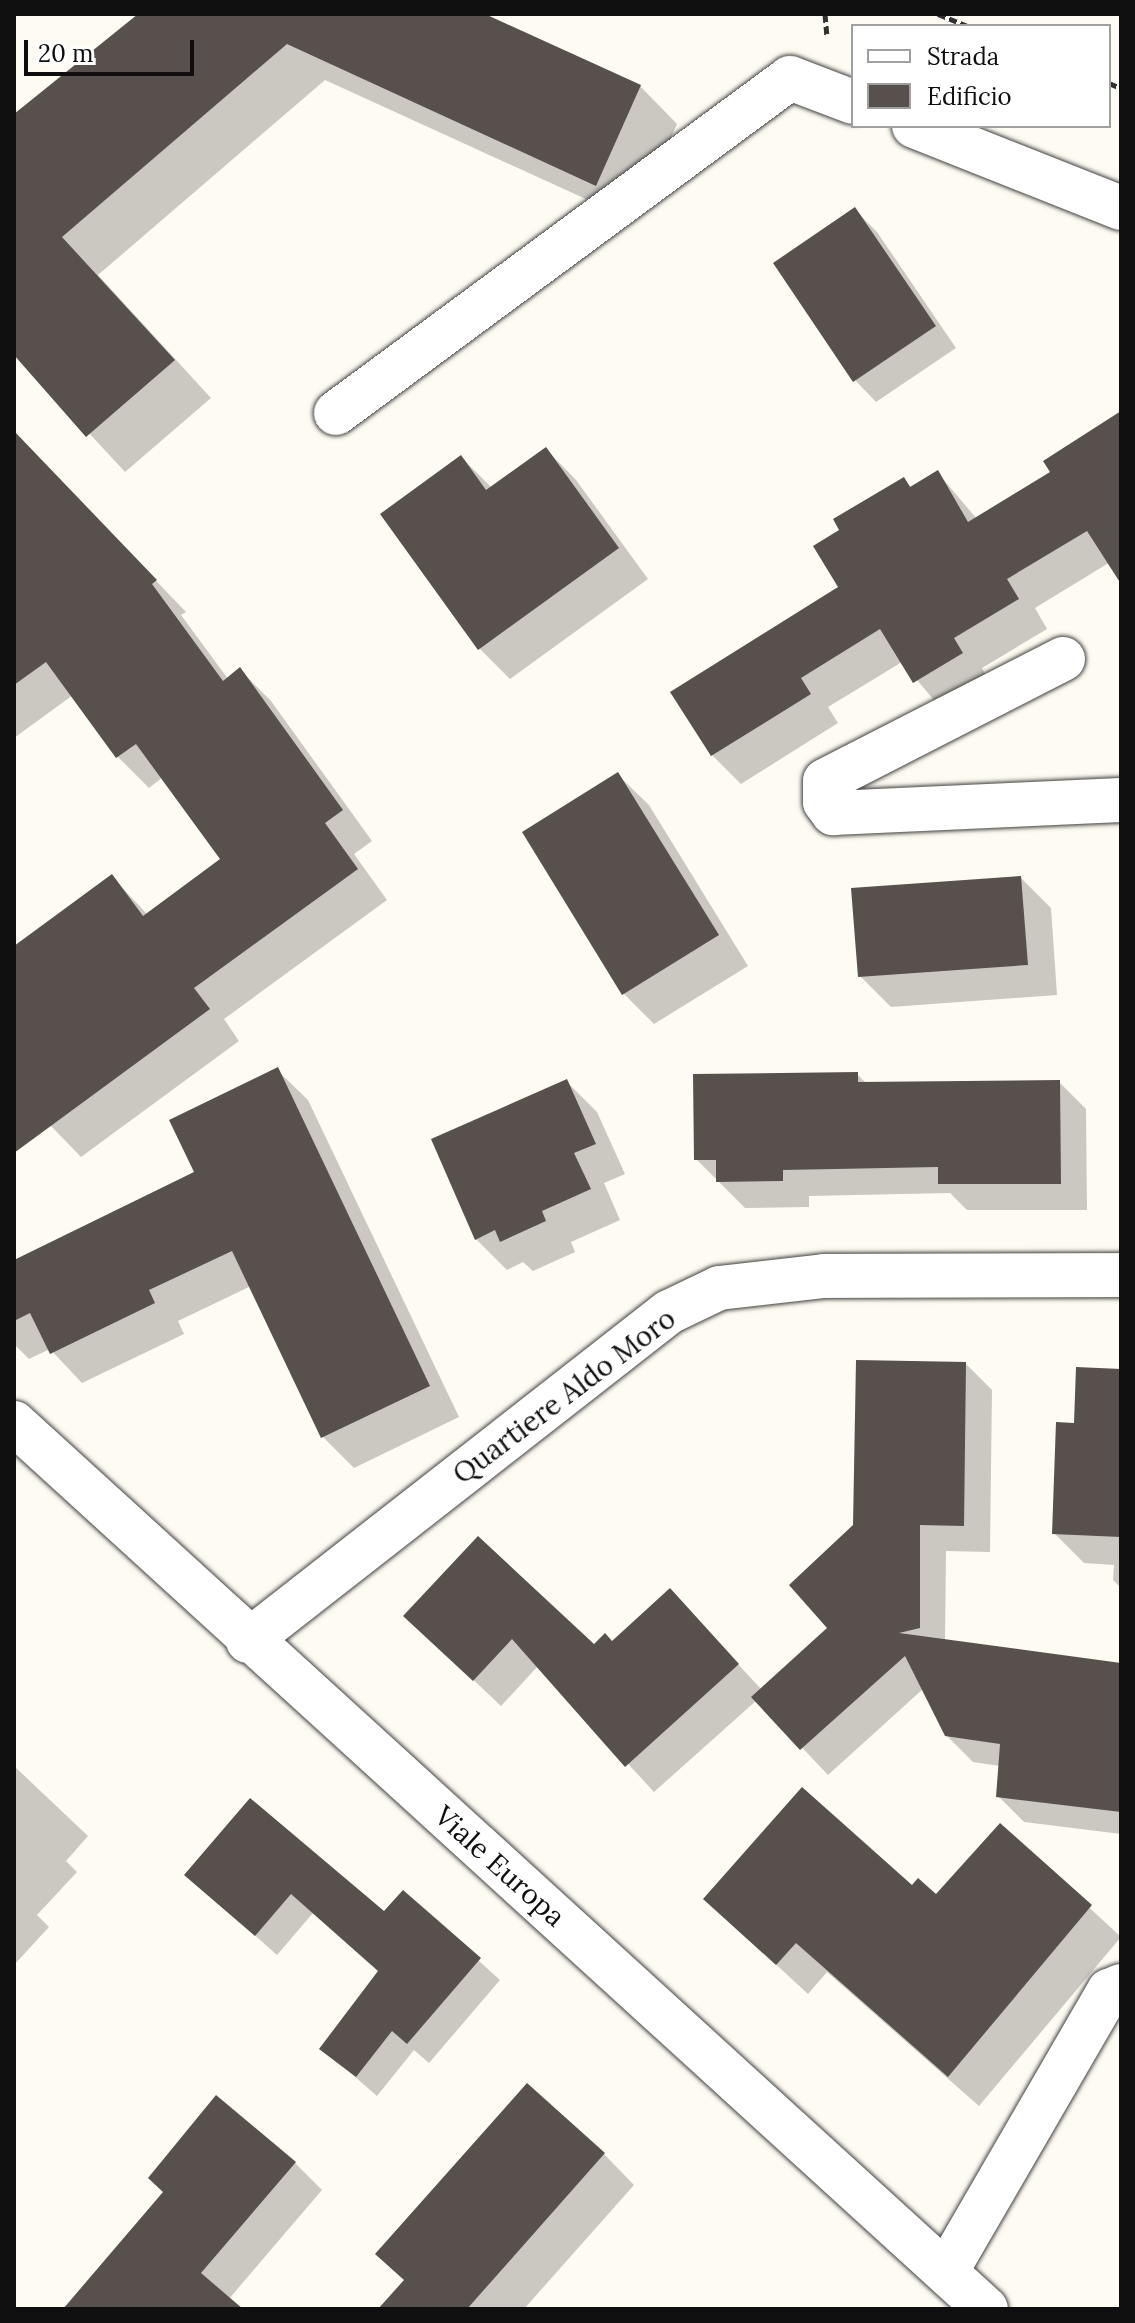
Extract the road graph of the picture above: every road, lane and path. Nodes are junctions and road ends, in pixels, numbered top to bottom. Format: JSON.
{"nodes":[{"id":1,"x":938,"y":14,"type":"edge"},
{"id":2,"x":963,"y":24,"type":"edge"},
{"id":3,"x":851,"y":101,"type":"edge"},
{"id":4,"x":919,"y":128,"type":"edge"},
{"id":5,"x":1121,"y":208,"type":"edge"},
{"id":6,"x":336,"y":413,"type":"dead end"},
{"id":7,"x":1063,"y":659,"type":"dead end"},
{"id":8,"x":1121,"y":800,"type":"edge"},
{"id":9,"x":1121,"y":1275,"type":"edge"},
{"id":10,"x":14,"y":1423,"type":"edge"},
{"id":11,"x":248,"y":1641,"type":"junction"},
{"id":12,"x":1121,"y":1986,"type":"edge"},
{"id":13,"x":946,"y":2272,"type":"junction"},
{"id":14,"x":986,"y":2309,"type":"edge"}],
"edges":[{"from":1,"to":2,"type":"path"},
{"from":3,"to":6,"type":"street"},
{"from":4,"to":5,"type":"street"},
{"from":7,"to":8,"type":"street"},
{"from":9,"to":11,"type":"street","name":"Quartiere Aldo Moro"},
{"from":10,"to":11,"type":"street","name":"Viale Europa"},
{"from":11,"to":13,"type":"street","name":"Viale Europa"},
{"from":12,"to":13,"type":"street"},
{"from":13,"to":14,"type":"street","name":"Viale Europa"}]}
